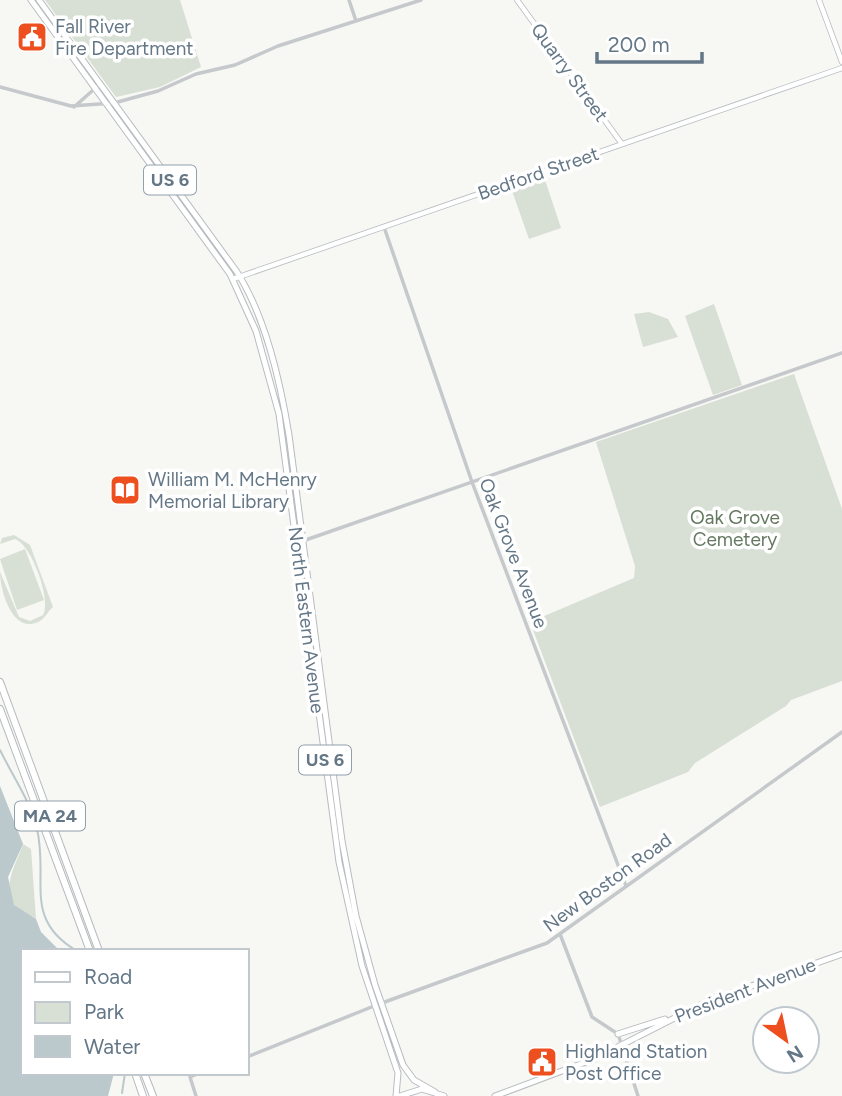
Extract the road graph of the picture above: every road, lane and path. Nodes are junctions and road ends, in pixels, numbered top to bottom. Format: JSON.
{"nodes":[{"id":1,"x":31,"y":0,"type":"edge"},
{"id":2,"x":39,"y":0,"type":"edge"},
{"id":3,"x":349,"y":0,"type":"edge"},
{"id":4,"x":421,"y":0,"type":"edge"},
{"id":5,"x":517,"y":0,"type":"edge"},
{"id":6,"x":820,"y":1,"type":"edge"},
{"id":7,"x":356,"y":21,"type":"junction"},
{"id":8,"x":841,"y":58,"type":"edge"},
{"id":9,"x":842,"y":68,"type":"edge"},
{"id":10,"x":835,"y":70,"type":"junction"},
{"id":11,"x":98,"y":86,"type":"junction"},
{"id":12,"x":0,"y":87,"type":"edge"},
{"id":13,"x":110,"y":103,"type":"junction"},
{"id":14,"x":74,"y":107,"type":"junction"},
{"id":15,"x":622,"y":144,"type":"junction"},
{"id":16,"x":384,"y":227,"type":"junction"},
{"id":17,"x":237,"y":278,"type":"junction"},
{"id":18,"x":842,"y":353,"type":"edge"},
{"id":19,"x":472,"y":482,"type":"junction"},
{"id":20,"x":300,"y":542,"type":"junction"},
{"id":21,"x":0,"y":682,"type":"edge"},
{"id":22,"x":0,"y":709,"type":"edge"},
{"id":23,"x":842,"y":732,"type":"edge"},
{"id":24,"x":626,"y":886,"type":"junction"},
{"id":25,"x":560,"y":934,"type":"junction"},
{"id":26,"x":89,"y":949,"type":"edge"},
{"id":27,"x":98,"y":949,"type":"edge"},
{"id":28,"x":842,"y":954,"type":"edge"},
{"id":29,"x":378,"y":1004,"type":"junction"},
{"id":30,"x":675,"y":1016,"type":"junction"},
{"id":31,"x":618,"y":1034,"type":"junction"},
{"id":32,"x":621,"y":1045,"type":"junction"},
{"id":33,"x":248,"y":1057,"type":"edge"},
{"id":34,"x":136,"y":1075,"type":"edge"},
{"id":35,"x":145,"y":1075,"type":"edge"},
{"id":36,"x":195,"y":1075,"type":"edge"},
{"id":37,"x":441,"y":1094,"type":"edge"},
{"id":38,"x":143,"y":1096,"type":"edge"},
{"id":39,"x":153,"y":1096,"type":"edge"},
{"id":40,"x":196,"y":1096,"type":"edge"},
{"id":41,"x":398,"y":1096,"type":"edge"},
{"id":42,"x":495,"y":1096,"type":"edge"},
{"id":43,"x":638,"y":1096,"type":"edge"}],
"edges":[{"from":1,"to":11,"type":"main road","number":"US 6"},
{"from":2,"to":11,"type":"main road","number":"US 6"},
{"from":3,"to":7,"type":"street"},
{"from":4,"to":7,"type":"street"},
{"from":5,"to":15,"type":"main road","name":"Quarry Street"},
{"from":6,"to":8,"type":"main road"},
{"from":7,"to":13,"type":"street"},
{"from":8,"to":10,"type":"main road"},
{"from":9,"to":10,"type":"main road","name":"Bedford Street"},
{"from":10,"to":15,"type":"main road","name":"Bedford Street"},
{"from":11,"to":13,"type":"main road","number":"US 6"},
{"from":11,"to":14,"type":"street"},
{"from":12,"to":14,"type":"street"},
{"from":13,"to":14,"type":"street"},
{"from":13,"to":17,"type":"main road","number":"US 6"},
{"from":15,"to":16,"type":"main road","name":"Bedford Street"},
{"from":16,"to":17,"type":"main road","name":"Bedford Street"},
{"from":16,"to":19,"type":"street","name":"Oak Grove Avenue"},
{"from":17,"to":20,"type":"main road","name":"North Eastern Avenue","number":"US 6"},
{"from":18,"to":19,"type":"street"},
{"from":19,"to":20,"type":"street"},
{"from":19,"to":24,"type":"street","name":"Oak Grove Avenue"},
{"from":20,"to":29,"type":"main road","name":"North Eastern Avenue","number":"US 6"},
{"from":21,"to":27,"type":"highway","number":"MA 24"},
{"from":22,"to":26,"type":"highway","number":"MA 24"},
{"from":23,"to":24,"type":"street","name":"New Boston Road"},
{"from":24,"to":25,"type":"street","name":"New Boston Road"},
{"from":25,"to":29,"type":"street","name":"New Boston Road"},
{"from":25,"to":31,"type":"street"},
{"from":28,"to":30,"type":"main road","name":"President Avenue"},
{"from":29,"to":33,"type":"street","name":"New Boston Road"},
{"from":29,"to":37,"type":"main road","number":"US 6"},
{"from":29,"to":41,"type":"main road","number":"US 6"},
{"from":30,"to":31,"type":"main road"},
{"from":30,"to":32,"type":"main road","name":"President Avenue"},
{"from":31,"to":32,"type":"street"},
{"from":32,"to":42,"type":"main road","name":"President Avenue"},
{"from":32,"to":43,"type":"street"},
{"from":34,"to":38,"type":"highway"},
{"from":35,"to":39,"type":"highway"},
{"from":36,"to":40,"type":"street"},
{"from":37,"to":41,"type":"main road"}]}
